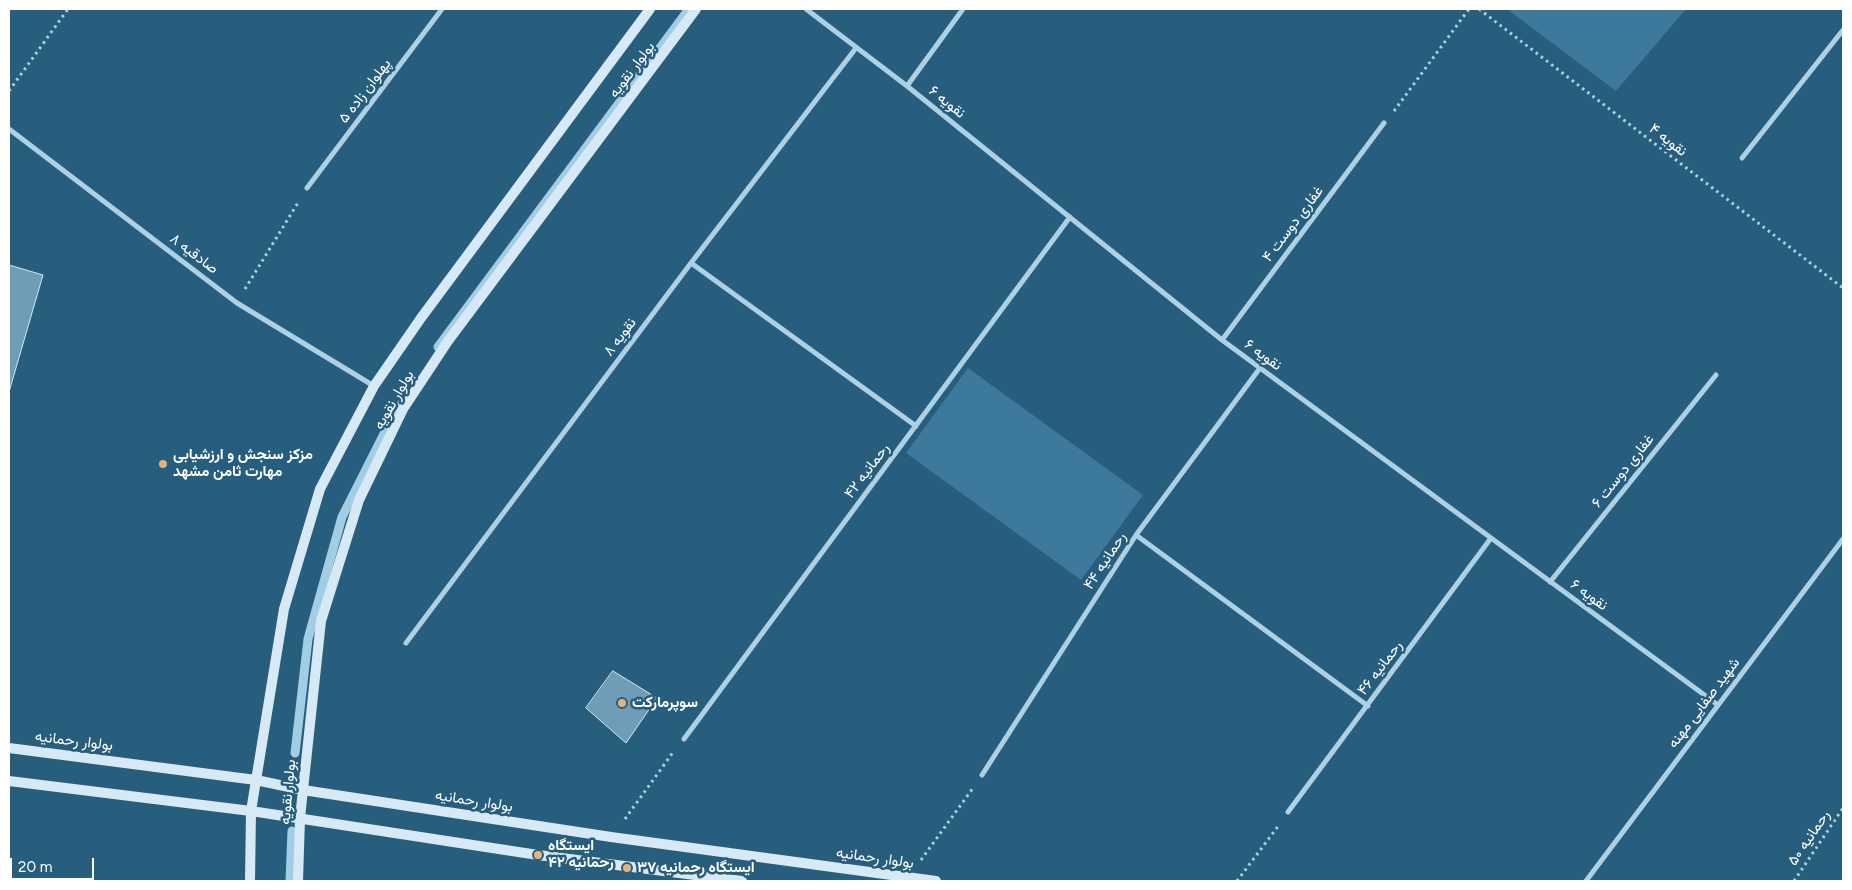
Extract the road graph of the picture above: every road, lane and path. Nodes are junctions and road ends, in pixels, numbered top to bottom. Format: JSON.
{"nodes":[{"id":1,"x":68,"y":9,"type":"edge"},
{"id":2,"x":442,"y":9,"type":"edge"},
{"id":3,"x":650,"y":9,"type":"edge"},
{"id":4,"x":696,"y":9,"type":"edge"},
{"id":5,"x":806,"y":9,"type":"edge"},
{"id":6,"x":963,"y":9,"type":"edge"},
{"id":7,"x":1469,"y":9,"type":"edge"},
{"id":8,"x":1479,"y":9,"type":"edge"},
{"id":9,"x":1843,"y":30,"type":"edge"},
{"id":10,"x":856,"y":48,"type":"junction"},
{"id":11,"x":907,"y":86,"type":"junction"},
{"id":12,"x":9,"y":91,"type":"edge"},
{"id":13,"x":1384,"y":123,"type":"joint"},
{"id":14,"x":9,"y":128,"type":"edge"},
{"id":15,"x":1742,"y":158,"type":"dead end"},
{"id":16,"x":307,"y":188,"type":"joint"},
{"id":17,"x":1070,"y":217,"type":"junction"},
{"id":18,"x":691,"y":263,"type":"junction"},
{"id":19,"x":1843,"y":288,"type":"edge"},
{"id":20,"x":236,"y":303,"type":"junction"},
{"id":21,"x":1222,"y":340,"type":"junction"},
{"id":22,"x":1260,"y":368,"type":"junction"},
{"id":23,"x":1716,"y":375,"type":"dead end"},
{"id":24,"x":374,"y":386,"type":"junction"},
{"id":25,"x":916,"y":426,"type":"junction"},
{"id":26,"x":1136,"y":535,"type":"junction"},
{"id":27,"x":1491,"y":538,"type":"junction"},
{"id":28,"x":1843,"y":539,"type":"edge"},
{"id":29,"x":1550,"y":582,"type":"junction"},
{"id":30,"x":406,"y":644,"type":"dead end"},
{"id":31,"x":1368,"y":706,"type":"junction"},
{"id":32,"x":1718,"y":706,"type":"junction"},
{"id":33,"x":684,"y":739,"type":"joint"},
{"id":34,"x":9,"y":748,"type":"edge"},
{"id":35,"x":982,"y":776,"type":"joint"},
{"id":36,"x":256,"y":780,"type":"junction"},
{"id":37,"x":9,"y":781,"type":"edge"},
{"id":38,"x":303,"y":790,"type":"junction"},
{"id":39,"x":1843,"y":808,"type":"edge"},
{"id":40,"x":251,"y":811,"type":"junction"},
{"id":41,"x":1288,"y":812,"type":"joint"},
{"id":42,"x":300,"y":818,"type":"junction"},
{"id":43,"x":611,"y":837,"type":"junction"},
{"id":44,"x":909,"y":877,"type":"junction"},
{"id":45,"x":250,"y":881,"type":"edge"},
{"id":46,"x":298,"y":881,"type":"edge"},
{"id":47,"x":742,"y":881,"type":"edge"},
{"id":48,"x":936,"y":881,"type":"edge"},
{"id":49,"x":1237,"y":881,"type":"edge"},
{"id":50,"x":1586,"y":881,"type":"edge"},
{"id":51,"x":1794,"y":881,"type":"edge"}],
"edges":[{"from":1,"to":12,"type":"path"},
{"from":2,"to":16,"type":"street","name":"پهلوان زاده ۵"},
{"from":3,"to":24,"type":"main road","name":"بولوار نقویه"},
{"from":4,"to":38,"type":"main road","name":"بولوار نقویه"},
{"from":5,"to":10,"type":"street","name":"نقویه ۶"},
{"from":6,"to":11,"type":"street"},
{"from":7,"to":13,"type":"path"},
{"from":8,"to":19,"type":"path","name":"نقویه ۴"},
{"from":9,"to":15,"type":"street"},
{"from":10,"to":11,"type":"street","name":"نقویه ۶"},
{"from":10,"to":18,"type":"street","name":"نقویه ۸"},
{"from":11,"to":17,"type":"street","name":"نقویه ۶"},
{"from":13,"to":21,"type":"street","name":"غفاری دوست ۴"},
{"from":14,"to":20,"type":"street","name":"صادقیه ۸"},
{"from":16,"to":20,"type":"path"},
{"from":17,"to":21,"type":"street","name":"نقویه ۶"},
{"from":17,"to":25,"type":"street","name":"رحمانیه ۴۲"},
{"from":18,"to":25,"type":"street"},
{"from":18,"to":30,"type":"street","name":"نقویه ۸"},
{"from":20,"to":24,"type":"street","name":"صادقیه ۸"},
{"from":21,"to":22,"type":"street","name":"نقویه ۶"},
{"from":22,"to":26,"type":"street","name":"رحمانیه ۴۴"},
{"from":22,"to":27,"type":"street","name":"نقویه ۶"},
{"from":23,"to":29,"type":"street","name":"غفاری دوست ۶"},
{"from":24,"to":36,"type":"main road","name":"بولوار نقویه"},
{"from":25,"to":33,"type":"street","name":"رحمانیه ۴۲"},
{"from":26,"to":31,"type":"street"},
{"from":26,"to":35,"type":"street","name":"رحمانیه ۴۴"},
{"from":27,"to":29,"type":"street","name":"نقویه ۶"},
{"from":27,"to":31,"type":"street","name":"رحمانیه ۴۶"},
{"from":28,"to":32,"type":"street","name":"شهید صفایی مهنه"},
{"from":29,"to":32,"type":"street","name":"نقویه ۶"},
{"from":31,"to":41,"type":"street","name":"رحمانیه ۴۶"},
{"from":32,"to":50,"type":"street","name":"شهید صفایی مهنه"},
{"from":33,"to":43,"type":"path"},
{"from":34,"to":36,"type":"main road","name":"بولوار رحمانیه"},
{"from":35,"to":44,"type":"path"},
{"from":36,"to":38,"type":"main road","name":"بولوار رحمانیه"},
{"from":36,"to":40,"type":"main road","name":"بولوار نقویه"},
{"from":37,"to":40,"type":"main road"},
{"from":38,"to":42,"type":"main road","name":"بولوار نقویه"},
{"from":38,"to":43,"type":"main road","name":"بولوار رحمانیه"},
{"from":39,"to":51,"type":"path","name":"رحمانیه ۵۰"},
{"from":40,"to":42,"type":"main road"},
{"from":40,"to":45,"type":"main road","name":"بولوار نقویه"},
{"from":41,"to":49,"type":"path"},
{"from":42,"to":46,"type":"main road","name":"بولوار نقویه"},
{"from":42,"to":47,"type":"main road"},
{"from":43,"to":44,"type":"main road","name":"بولوار رحمانیه"},
{"from":44,"to":48,"type":"main road","name":"بولوار رحمانیه"}]}
